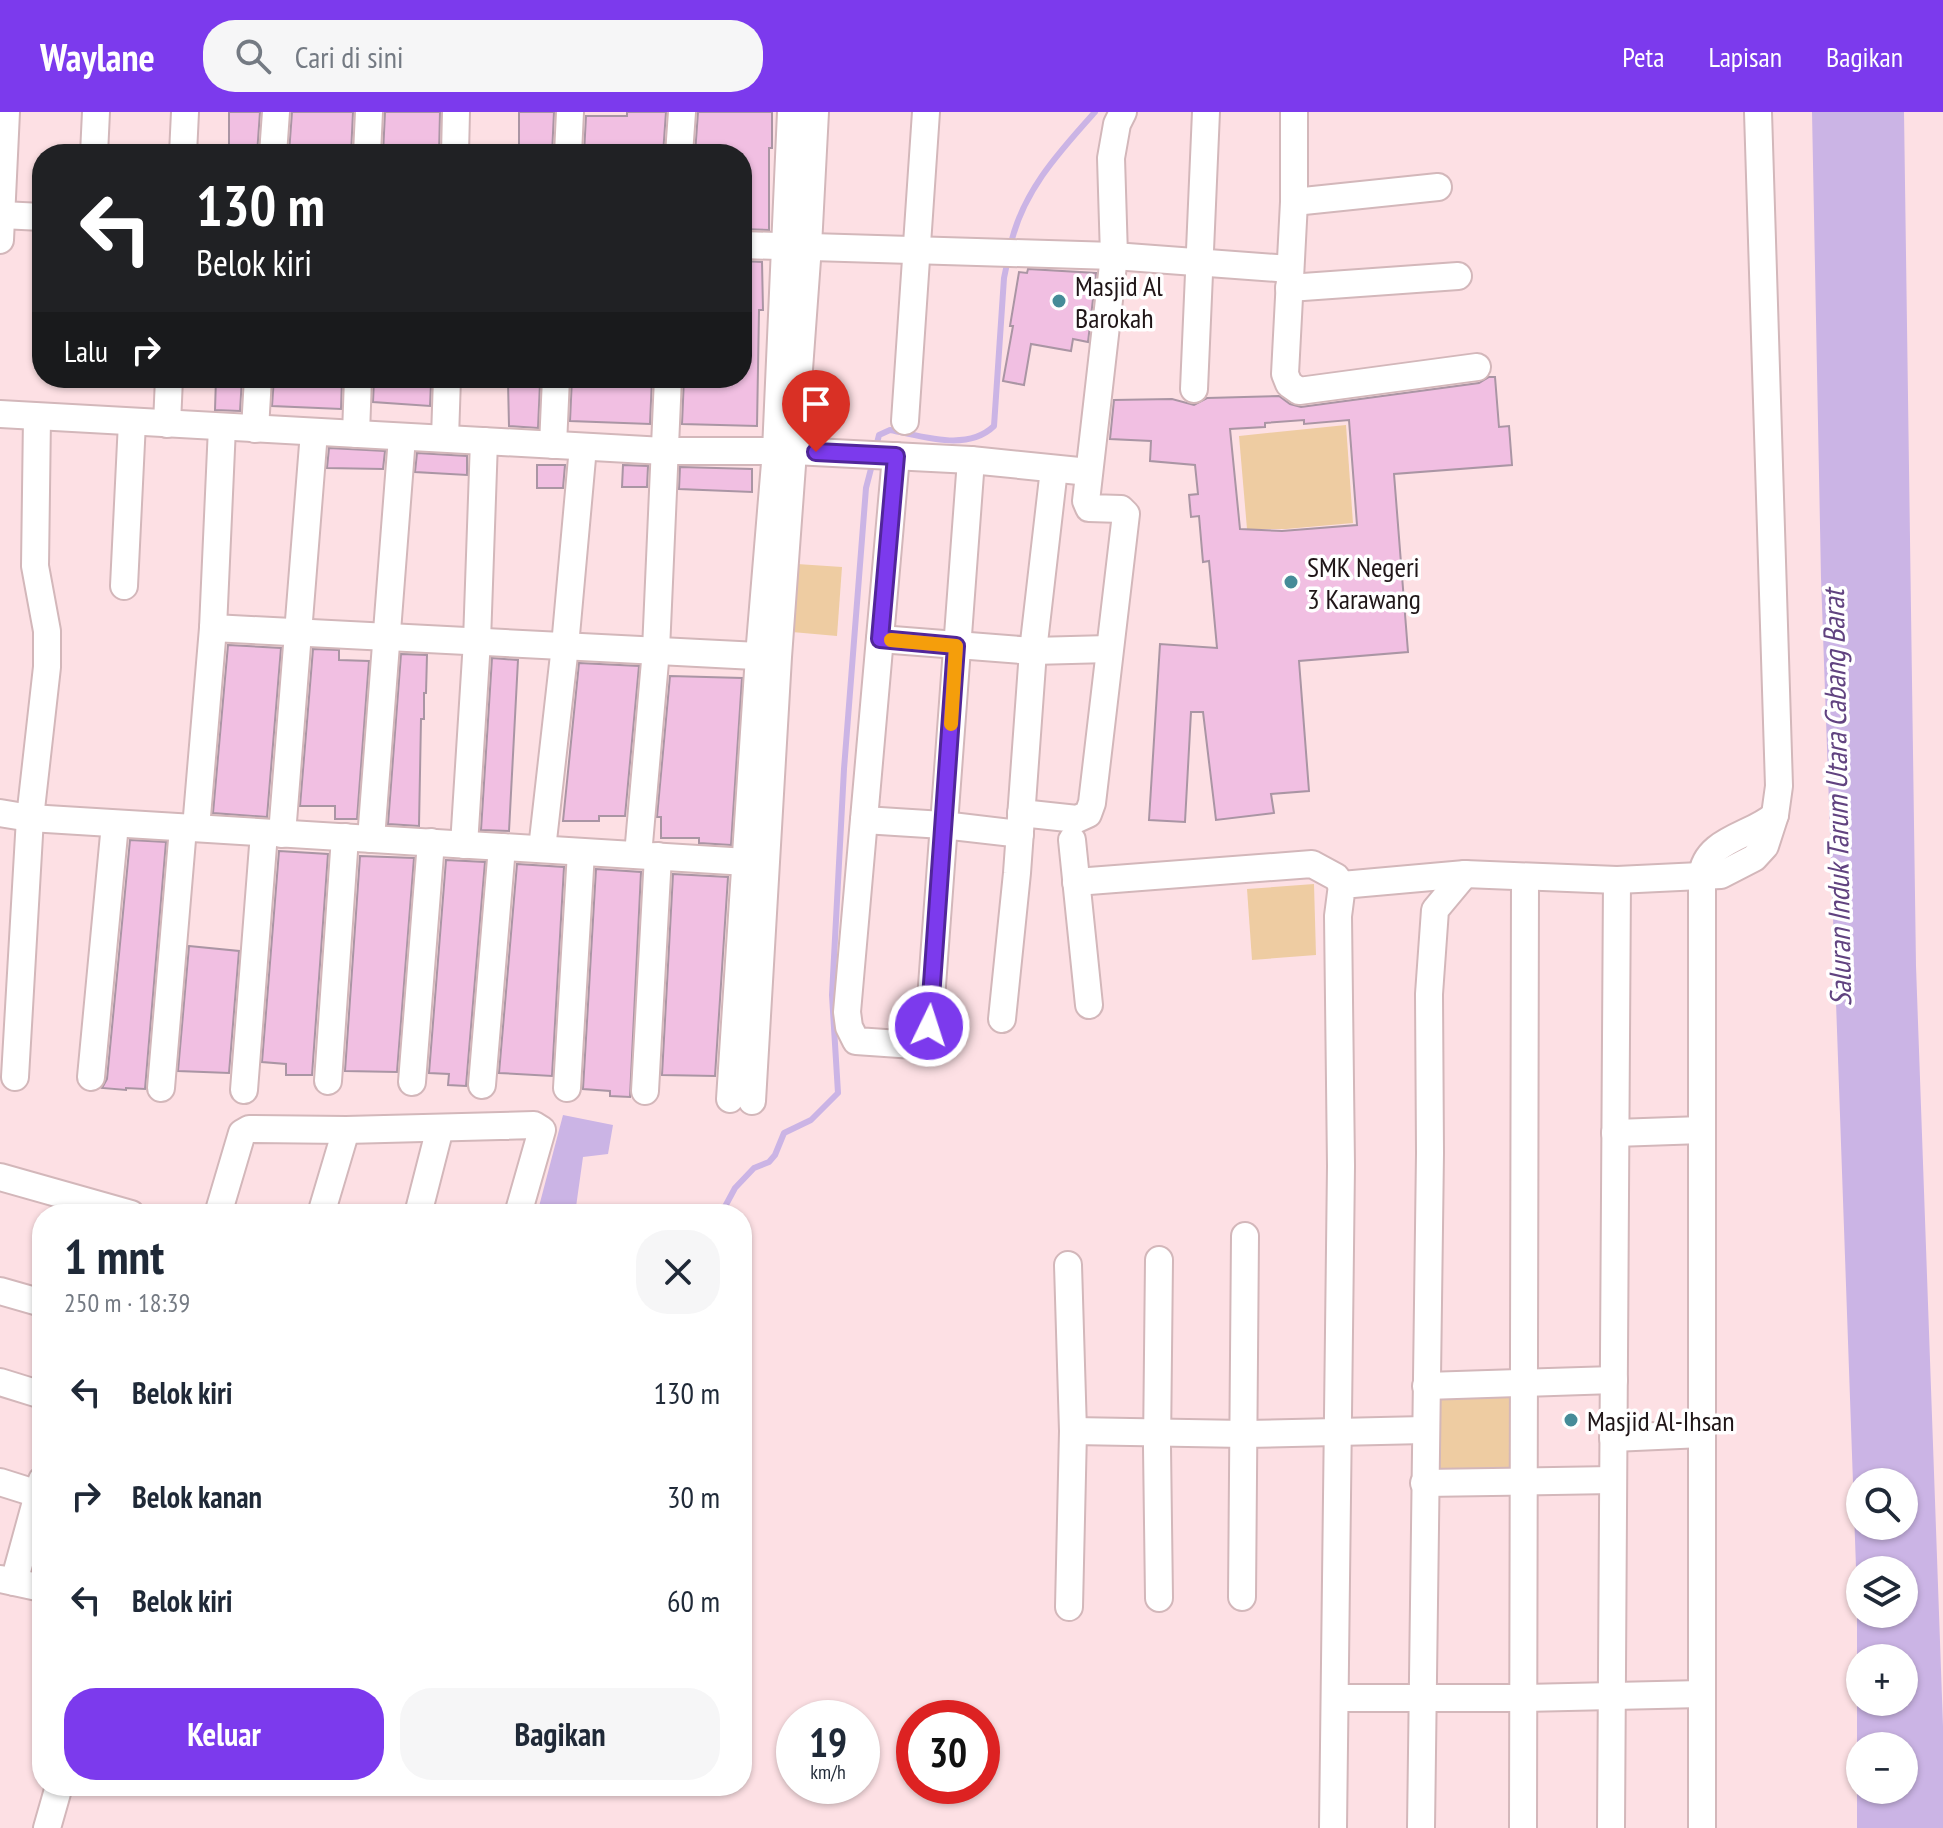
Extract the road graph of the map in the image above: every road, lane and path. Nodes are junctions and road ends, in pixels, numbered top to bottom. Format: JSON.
{"nodes":[{"id":1,"x":6,"y":112,"type":"edge"},
{"id":2,"x":96,"y":112,"type":"edge"},
{"id":3,"x":185,"y":112,"type":"edge"},
{"id":4,"x":276,"y":112,"type":"edge"},
{"id":5,"x":369,"y":112,"type":"edge"},
{"id":6,"x":456,"y":112,"type":"edge"},
{"id":7,"x":570,"y":112,"type":"edge"},
{"id":8,"x":682,"y":112,"type":"edge"},
{"id":9,"x":791,"y":112,"type":"edge"},
{"id":10,"x":815,"y":112,"type":"edge"},
{"id":11,"x":926,"y":112,"type":"edge"},
{"id":12,"x":1123,"y":112,"type":"edge"},
{"id":13,"x":1206,"y":112,"type":"edge"},
{"id":14,"x":1294,"y":112,"type":"edge"},
{"id":15,"x":1758,"y":112,"type":"edge"},
{"id":16,"x":94,"y":144,"type":"edge"},
{"id":17,"x":183,"y":144,"type":"edge"},
{"id":18,"x":274,"y":144,"type":"edge"},
{"id":19,"x":367,"y":144,"type":"edge"},
{"id":20,"x":455,"y":144,"type":"edge"},
{"id":21,"x":568,"y":144,"type":"edge"},
{"id":22,"x":680,"y":144,"type":"edge"},
{"id":23,"x":1438,"y":187,"type":"dead end"},
{"id":24,"x":1294,"y":202,"type":"junction"},
{"id":25,"x":32,"y":219,"type":"edge"},
{"id":26,"x":1,"y":227,"type":"edge"},
{"id":27,"x":752,"y":245,"type":"edge"},
{"id":28,"x":797,"y":245,"type":"junction"},
{"id":29,"x":916,"y":252,"type":"junction"},
{"id":30,"x":1114,"y":256,"type":"junction"},
{"id":31,"x":1200,"y":264,"type":"junction"},
{"id":32,"x":1458,"y":276,"type":"dead end"},
{"id":33,"x":1290,"y":278,"type":"junction"},
{"id":34,"x":1477,"y":367,"type":"dead end"},
{"id":35,"x":169,"y":388,"type":"edge"},
{"id":36,"x":257,"y":388,"type":"edge"},
{"id":37,"x":358,"y":388,"type":"edge"},
{"id":38,"x":447,"y":388,"type":"edge"},
{"id":39,"x":556,"y":388,"type":"edge"},
{"id":40,"x":667,"y":388,"type":"edge"},
{"id":41,"x":1194,"y":389,"type":"dead end"},
{"id":42,"x":0,"y":414,"type":"edge"},
{"id":43,"x":37,"y":417,"type":"junction"},
{"id":44,"x":905,"y":421,"type":"dead end"},
{"id":45,"x":132,"y":422,"type":"junction"},
{"id":46,"x":167,"y":424,"type":"junction"},
{"id":47,"x":222,"y":427,"type":"junction"},
{"id":48,"x":255,"y":429,"type":"junction"},
{"id":49,"x":314,"y":432,"type":"junction"},
{"id":50,"x":356,"y":434,"type":"junction"},
{"id":51,"x":402,"y":437,"type":"junction"},
{"id":52,"x":445,"y":438,"type":"junction"},
{"id":53,"x":484,"y":441,"type":"junction"},
{"id":54,"x":553,"y":445,"type":"junction"},
{"id":55,"x":583,"y":447,"type":"junction"},
{"id":56,"x":664,"y":451,"type":"junction"},
{"id":57,"x":785,"y":451,"type":"junction"},
{"id":58,"x":892,"y":456,"type":"junction"},
{"id":59,"x":971,"y":460,"type":"junction"},
{"id":60,"x":1054,"y":469,"type":"junction"},
{"id":61,"x":1089,"y":472,"type":"junction"},
{"id":62,"x":124,"y":586,"type":"dead end"},
{"id":63,"x":213,"y":628,"type":"junction"},
{"id":64,"x":299,"y":632,"type":"junction"},
{"id":65,"x":389,"y":637,"type":"junction"},
{"id":66,"x":880,"y":639,"type":"junction"},
{"id":67,"x":477,"y":641,"type":"junction"},
{"id":68,"x":565,"y":646,"type":"junction"},
{"id":69,"x":956,"y":646,"type":"junction"},
{"id":70,"x":1109,"y":649,"type":"junction"},
{"id":71,"x":656,"y":650,"type":"junction"},
{"id":72,"x":1033,"y":651,"type":"junction"},
{"id":73,"x":768,"y":657,"type":"junction"},
{"id":74,"x":0,"y":813,"type":"edge"},
{"id":75,"x":30,"y":818,"type":"junction"},
{"id":76,"x":864,"y":820,"type":"junction"},
{"id":77,"x":115,"y":824,"type":"junction"},
{"id":78,"x":1021,"y":824,"type":"junction"},
{"id":79,"x":943,"y":825,"type":"junction"},
{"id":80,"x":189,"y":828,"type":"junction"},
{"id":81,"x":273,"y":833,"type":"junction"},
{"id":82,"x":345,"y":837,"type":"junction"},
{"id":83,"x":371,"y":839,"type":"junction"},
{"id":84,"x":1072,"y":840,"type":"dead end"},
{"id":85,"x":431,"y":842,"type":"junction"},
{"id":86,"x":464,"y":845,"type":"junction"},
{"id":87,"x":502,"y":847,"type":"junction"},
{"id":88,"x":542,"y":849,"type":"junction"},
{"id":89,"x":581,"y":852,"type":"junction"},
{"id":90,"x":648,"y":856,"type":"junction"},
{"id":91,"x":756,"y":862,"type":"junction"},
{"id":92,"x":1465,"y":874,"type":"junction"},
{"id":93,"x":1702,"y":876,"type":"junction"},
{"id":94,"x":1525,"y":878,"type":"junction"},
{"id":95,"x":1617,"y":880,"type":"junction"},
{"id":96,"x":1076,"y":882,"type":"junction"},
{"id":97,"x":1342,"y":885,"type":"junction"},
{"id":98,"x":1089,"y":1005,"type":"dead end"},
{"id":99,"x":1002,"y":1019,"type":"dead end"},
{"id":100,"x":15,"y":1077,"type":"dead end"},
{"id":101,"x":91,"y":1077,"type":"dead end"},
{"id":102,"x":328,"y":1081,"type":"dead end"},
{"id":103,"x":412,"y":1082,"type":"dead end"},
{"id":104,"x":482,"y":1085,"type":"dead end"},
{"id":105,"x":161,"y":1088,"type":"dead end"},
{"id":106,"x":567,"y":1088,"type":"dead end"},
{"id":107,"x":244,"y":1090,"type":"dead end"},
{"id":108,"x":645,"y":1091,"type":"dead end"},
{"id":109,"x":741,"y":1100,"type":"dead end"},
{"id":110,"x":440,"y":1128,"type":"junction"},
{"id":111,"x":346,"y":1130,"type":"junction"},
{"id":112,"x":1702,"y":1130,"type":"junction"},
{"id":113,"x":1615,"y":1133,"type":"junction"},
{"id":114,"x":0,"y":1177,"type":"edge"},
{"id":115,"x":96,"y":1204,"type":"edge"},
{"id":116,"x":221,"y":1204,"type":"edge"},
{"id":117,"x":324,"y":1204,"type":"edge"},
{"id":118,"x":421,"y":1204,"type":"edge"},
{"id":119,"x":521,"y":1204,"type":"edge"},
{"id":120,"x":1245,"y":1236,"type":"dead end"},
{"id":121,"x":1159,"y":1260,"type":"dead end"},
{"id":122,"x":1068,"y":1265,"type":"dead end"},
{"id":123,"x":0,"y":1291,"type":"edge"},
{"id":124,"x":32,"y":1300,"type":"edge"},
{"id":125,"x":1614,"y":1380,"type":"junction"},
{"id":126,"x":0,"y":1382,"type":"edge"},
{"id":127,"x":1524,"y":1383,"type":"junction"},
{"id":128,"x":1426,"y":1386,"type":"junction"},
{"id":129,"x":32,"y":1392,"type":"edge"},
{"id":130,"x":1425,"y":1430,"type":"junction"},
{"id":131,"x":1073,"y":1431,"type":"junction"},
{"id":132,"x":1157,"y":1432,"type":"junction"},
{"id":133,"x":1245,"y":1434,"type":"junction"},
{"id":134,"x":1339,"y":1434,"type":"junction"},
{"id":135,"x":1702,"y":1434,"type":"junction"},
{"id":136,"x":1613,"y":1438,"type":"junction"},
{"id":137,"x":1613,"y":1480,"type":"junction"},
{"id":138,"x":1524,"y":1481,"type":"junction"},
{"id":139,"x":0,"y":1482,"type":"edge"},
{"id":140,"x":1424,"y":1483,"type":"junction"},
{"id":141,"x":32,"y":1486,"type":"edge"},
{"id":142,"x":32,"y":1510,"type":"edge"},
{"id":143,"x":7,"y":1581,"type":"edge"},
{"id":144,"x":32,"y":1586,"type":"edge"},
{"id":145,"x":1242,"y":1597,"type":"dead end"},
{"id":146,"x":1159,"y":1598,"type":"dead end"},
{"id":147,"x":1069,"y":1607,"type":"dead end"},
{"id":148,"x":1702,"y":1694,"type":"junction"},
{"id":149,"x":1612,"y":1697,"type":"junction"},
{"id":150,"x":1336,"y":1698,"type":"junction"},
{"id":151,"x":1423,"y":1698,"type":"junction"},
{"id":152,"x":1523,"y":1698,"type":"junction"},
{"id":153,"x":56,"y":1796,"type":"edge"},
{"id":154,"x":47,"y":1828,"type":"edge"},
{"id":155,"x":1333,"y":1828,"type":"edge"},
{"id":156,"x":1421,"y":1828,"type":"edge"},
{"id":157,"x":1523,"y":1828,"type":"edge"},
{"id":158,"x":1611,"y":1828,"type":"edge"},
{"id":159,"x":1702,"y":1828,"type":"edge"}],
"edges":[{"from":1,"to":26,"type":"street"},
{"from":2,"to":16,"type":"street"},
{"from":3,"to":17,"type":"street"},
{"from":4,"to":18,"type":"street"},
{"from":5,"to":19,"type":"street"},
{"from":6,"to":20,"type":"street"},
{"from":7,"to":21,"type":"street"},
{"from":8,"to":22,"type":"street"},
{"from":9,"to":28,"type":"street"},
{"from":10,"to":28,"type":"street"},
{"from":11,"to":29,"type":"street"},
{"from":12,"to":30,"type":"street"},
{"from":13,"to":31,"type":"street"},
{"from":14,"to":24,"type":"street"},
{"from":15,"to":93,"type":"street"},
{"from":23,"to":24,"type":"street"},
{"from":24,"to":33,"type":"street"},
{"from":25,"to":26,"type":"street"},
{"from":27,"to":28,"type":"street"},
{"from":28,"to":29,"type":"street"},
{"from":28,"to":57,"type":"street"},
{"from":29,"to":30,"type":"street"},
{"from":29,"to":44,"type":"street"},
{"from":30,"to":31,"type":"street"},
{"from":30,"to":61,"type":"street"},
{"from":31,"to":33,"type":"street"},
{"from":31,"to":41,"type":"street"},
{"from":32,"to":33,"type":"street"},
{"from":33,"to":34,"type":"street"},
{"from":35,"to":46,"type":"street"},
{"from":36,"to":48,"type":"street"},
{"from":37,"to":50,"type":"street"},
{"from":38,"to":52,"type":"street"},
{"from":39,"to":54,"type":"street"},
{"from":40,"to":56,"type":"street"},
{"from":42,"to":43,"type":"street"},
{"from":43,"to":45,"type":"street"},
{"from":43,"to":75,"type":"street"},
{"from":45,"to":46,"type":"street"},
{"from":45,"to":62,"type":"street"},
{"from":46,"to":47,"type":"street"},
{"from":47,"to":48,"type":"street"},
{"from":47,"to":63,"type":"street"},
{"from":48,"to":49,"type":"street"},
{"from":49,"to":50,"type":"street"},
{"from":49,"to":64,"type":"street"},
{"from":50,"to":51,"type":"street"},
{"from":51,"to":52,"type":"street"},
{"from":51,"to":65,"type":"street"},
{"from":52,"to":53,"type":"street"},
{"from":53,"to":54,"type":"street"},
{"from":53,"to":67,"type":"street"},
{"from":54,"to":55,"type":"street"},
{"from":55,"to":56,"type":"street"},
{"from":55,"to":68,"type":"street"},
{"from":56,"to":57,"type":"street"},
{"from":56,"to":71,"type":"street"},
{"from":57,"to":58,"type":"street"},
{"from":57,"to":73,"type":"street"},
{"from":58,"to":59,"type":"street"},
{"from":58,"to":66,"type":"street"},
{"from":59,"to":60,"type":"street"},
{"from":59,"to":69,"type":"street"},
{"from":60,"to":61,"type":"street"},
{"from":60,"to":72,"type":"street"},
{"from":61,"to":70,"type":"street"},
{"from":63,"to":64,"type":"street"},
{"from":63,"to":80,"type":"street"},
{"from":64,"to":65,"type":"street"},
{"from":64,"to":81,"type":"street"},
{"from":65,"to":67,"type":"street"},
{"from":65,"to":83,"type":"street"},
{"from":66,"to":69,"type":"street"},
{"from":66,"to":76,"type":"street"},
{"from":67,"to":68,"type":"street"},
{"from":67,"to":86,"type":"street"},
{"from":68,"to":71,"type":"street"},
{"from":68,"to":88,"type":"street"},
{"from":69,"to":72,"type":"street"},
{"from":69,"to":79,"type":"street"},
{"from":70,"to":72,"type":"street"},
{"from":70,"to":78,"type":"street"},
{"from":71,"to":73,"type":"street"},
{"from":71,"to":90,"type":"street"},
{"from":72,"to":78,"type":"street"},
{"from":73,"to":91,"type":"street"},
{"from":74,"to":75,"type":"street"},
{"from":75,"to":77,"type":"street"},
{"from":75,"to":100,"type":"street"},
{"from":76,"to":79,"type":"street"},
{"from":76,"to":79,"type":"street"},
{"from":77,"to":80,"type":"street"},
{"from":77,"to":101,"type":"street"},
{"from":78,"to":79,"type":"street"},
{"from":78,"to":99,"type":"street"},
{"from":80,"to":81,"type":"street"},
{"from":80,"to":105,"type":"street"},
{"from":81,"to":82,"type":"street"},
{"from":81,"to":107,"type":"street"},
{"from":82,"to":83,"type":"street"},
{"from":82,"to":102,"type":"street"},
{"from":83,"to":85,"type":"street"},
{"from":84,"to":96,"type":"street"},
{"from":85,"to":86,"type":"street"},
{"from":85,"to":103,"type":"street"},
{"from":86,"to":87,"type":"street"},
{"from":87,"to":88,"type":"street"},
{"from":87,"to":104,"type":"street"},
{"from":88,"to":89,"type":"street"},
{"from":89,"to":90,"type":"street"},
{"from":89,"to":106,"type":"street"},
{"from":90,"to":91,"type":"street"},
{"from":90,"to":108,"type":"street"},
{"from":91,"to":109,"type":"street"},
{"from":92,"to":94,"type":"street"},
{"from":92,"to":97,"type":"street"},
{"from":92,"to":128,"type":"street"},
{"from":93,"to":95,"type":"street"},
{"from":93,"to":112,"type":"street"},
{"from":94,"to":95,"type":"street"},
{"from":94,"to":127,"type":"street"},
{"from":95,"to":113,"type":"street"},
{"from":96,"to":97,"type":"street"},
{"from":96,"to":98,"type":"street"},
{"from":97,"to":134,"type":"street"},
{"from":110,"to":111,"type":"street"},
{"from":110,"to":118,"type":"street"},
{"from":110,"to":119,"type":"street"},
{"from":111,"to":116,"type":"street"},
{"from":111,"to":117,"type":"street"},
{"from":112,"to":113,"type":"street"},
{"from":112,"to":135,"type":"street"},
{"from":113,"to":125,"type":"street"},
{"from":114,"to":115,"type":"street"},
{"from":120,"to":133,"type":"street"},
{"from":121,"to":132,"type":"street"},
{"from":122,"to":131,"type":"street"},
{"from":123,"to":124,"type":"street"},
{"from":125,"to":127,"type":"street"},
{"from":125,"to":136,"type":"street"},
{"from":126,"to":129,"type":"street"},
{"from":127,"to":128,"type":"street"},
{"from":127,"to":138,"type":"street"},
{"from":128,"to":130,"type":"street"},
{"from":130,"to":134,"type":"street"},
{"from":130,"to":140,"type":"street"},
{"from":131,"to":132,"type":"street"},
{"from":131,"to":147,"type":"street"},
{"from":132,"to":133,"type":"street"},
{"from":132,"to":146,"type":"street"},
{"from":133,"to":134,"type":"street"},
{"from":133,"to":145,"type":"street"},
{"from":134,"to":150,"type":"street"},
{"from":135,"to":136,"type":"street"},
{"from":135,"to":148,"type":"street"},
{"from":136,"to":137,"type":"street"},
{"from":137,"to":138,"type":"street"},
{"from":137,"to":149,"type":"street"},
{"from":138,"to":140,"type":"street"},
{"from":138,"to":152,"type":"street"},
{"from":139,"to":141,"type":"street"},
{"from":140,"to":151,"type":"street"},
{"from":142,"to":143,"type":"street"},
{"from":143,"to":144,"type":"street"},
{"from":148,"to":149,"type":"street"},
{"from":148,"to":159,"type":"street"},
{"from":149,"to":152,"type":"street"},
{"from":149,"to":158,"type":"street"},
{"from":150,"to":151,"type":"street"},
{"from":150,"to":155,"type":"street"},
{"from":151,"to":152,"type":"street"},
{"from":151,"to":156,"type":"street"},
{"from":152,"to":157,"type":"street"},
{"from":153,"to":154,"type":"street"}]}
